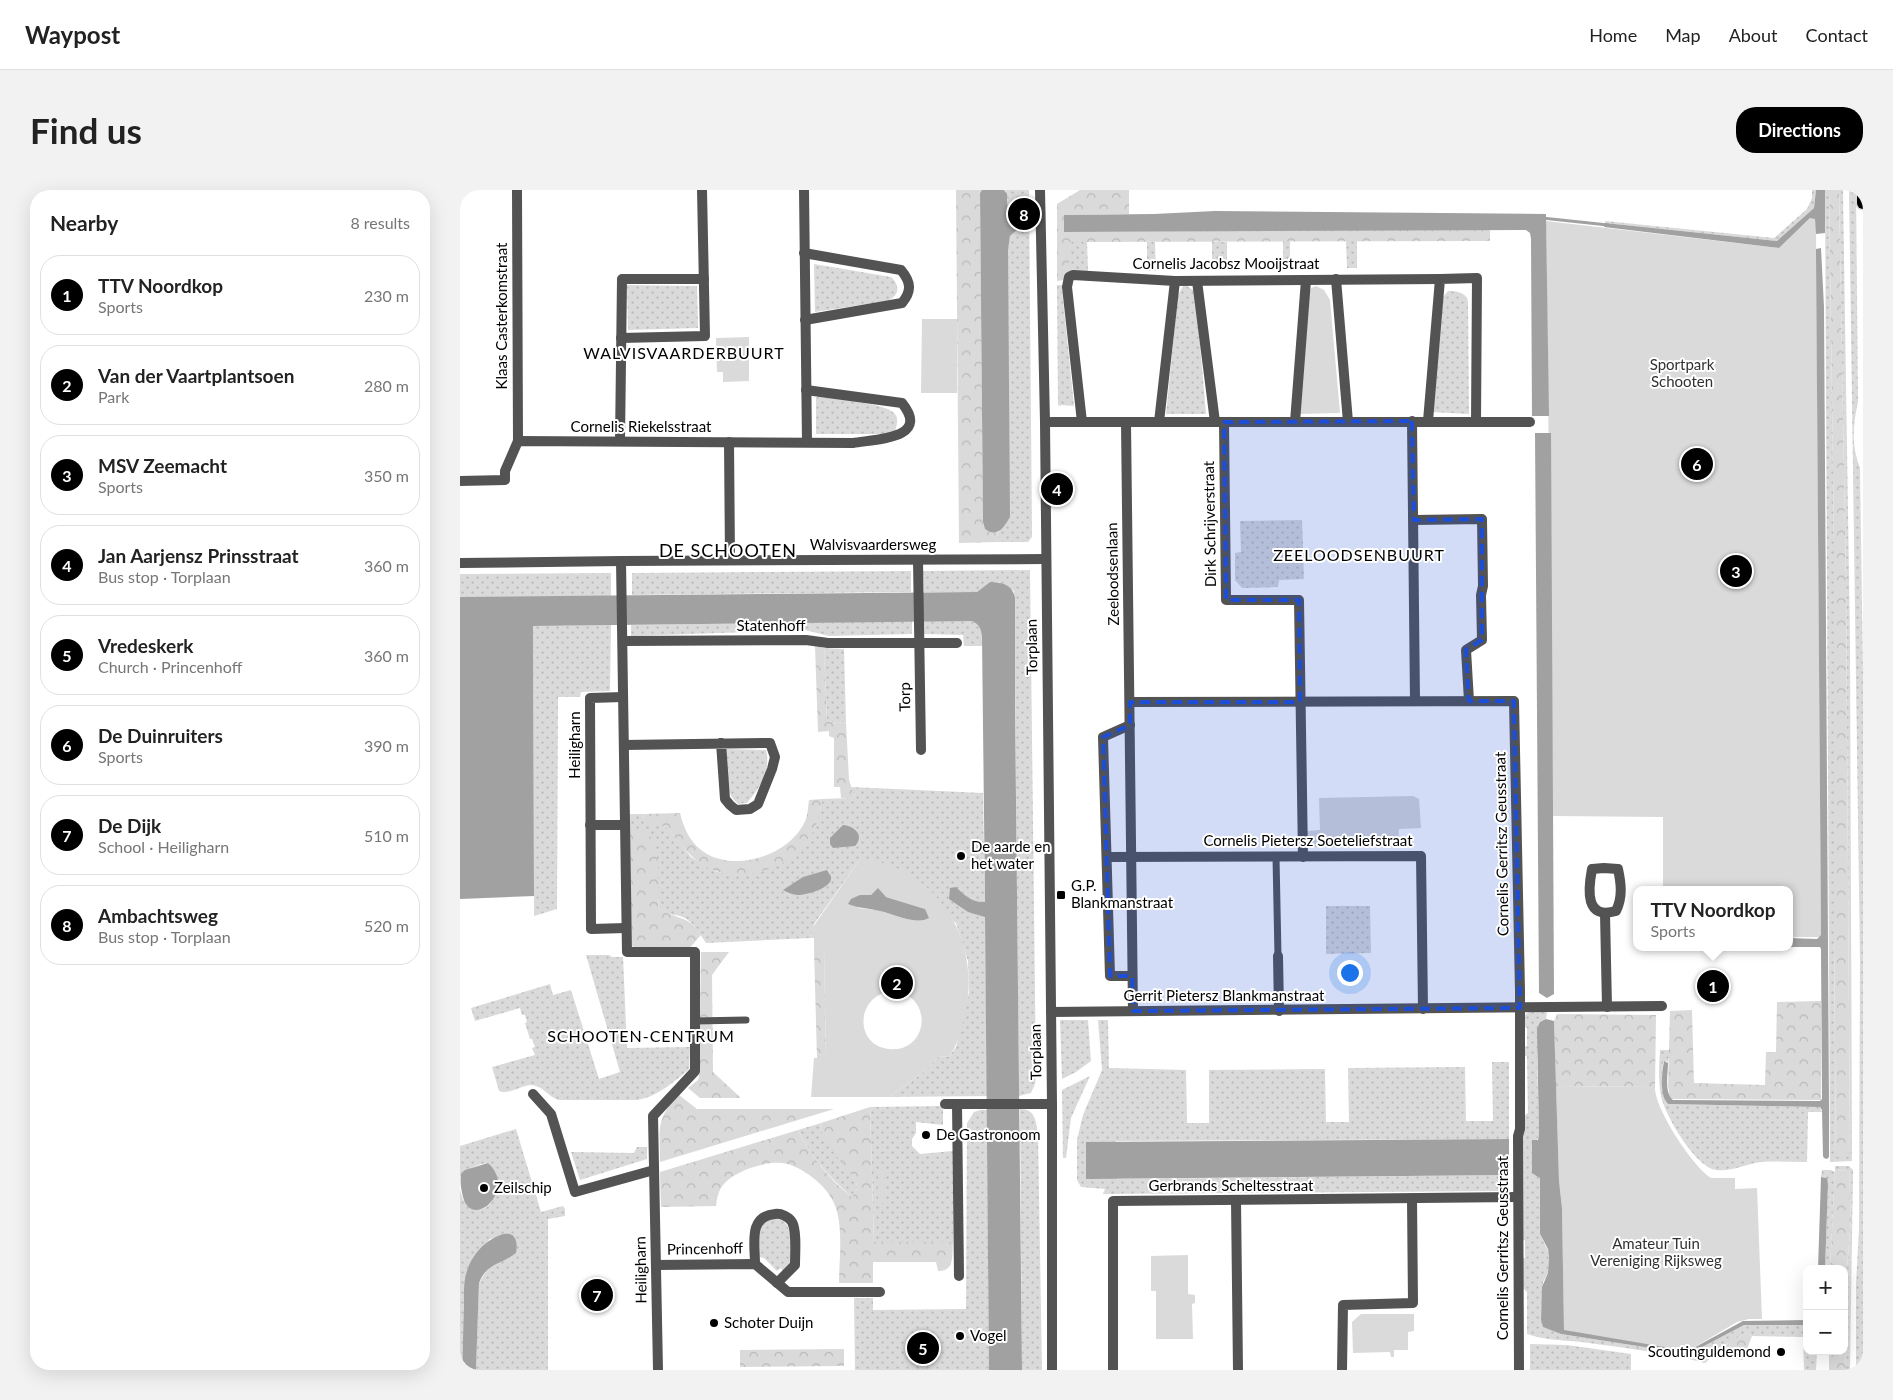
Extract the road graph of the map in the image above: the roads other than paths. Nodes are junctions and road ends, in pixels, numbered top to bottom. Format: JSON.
{"nodes":[{"id":1,"x":517,"y":190,"type":"edge"},
{"id":2,"x":702,"y":190,"type":"edge"},
{"id":3,"x":804,"y":190,"type":"edge"},
{"id":4,"x":1040,"y":190,"type":"edge"},
{"id":5,"x":1863,"y":190,"type":"edge"},
{"id":6,"x":1863,"y":203,"type":"edge"},
{"id":7,"x":804,"y":253,"type":"junction"},
{"id":8,"x":704,"y":279,"type":"junction"},
{"id":9,"x":1336,"y":279,"type":"junction"},
{"id":10,"x":1440,"y":279,"type":"junction"},
{"id":11,"x":1306,"y":280,"type":"junction"},
{"id":12,"x":1175,"y":281,"type":"junction"},
{"id":13,"x":1198,"y":281,"type":"junction"},
{"id":14,"x":805,"y":320,"type":"junction"},
{"id":15,"x":621,"y":338,"type":"junction"},
{"id":16,"x":806,"y":390,"type":"junction"},
{"id":17,"x":1412,"y":421,"type":"junction"},
{"id":18,"x":1428,"y":421,"type":"junction"},
{"id":19,"x":1045,"y":422,"type":"junction"},
{"id":20,"x":1082,"y":422,"type":"junction"},
{"id":21,"x":1126,"y":422,"type":"junction"},
{"id":22,"x":1159,"y":422,"type":"junction"},
{"id":23,"x":1219,"y":422,"type":"junction"},
{"id":24,"x":1295,"y":422,"type":"junction"},
{"id":25,"x":1348,"y":422,"type":"junction"},
{"id":26,"x":1476,"y":422,"type":"junction"},
{"id":27,"x":1530,"y":422,"type":"dead end"},
{"id":28,"x":518,"y":441,"type":"junction"},
{"id":29,"x":620,"y":442,"type":"junction"},
{"id":30,"x":730,"y":442,"type":"junction"},
{"id":31,"x":807,"y":442,"type":"junction"},
{"id":32,"x":460,"y":480,"type":"edge"},
{"id":33,"x":1414,"y":520,"type":"junction"},
{"id":34,"x":1046,"y":559,"type":"junction"},
{"id":35,"x":730,"y":560,"type":"junction"},
{"id":36,"x":918,"y":560,"type":"junction"},
{"id":37,"x":622,"y":561,"type":"junction"},
{"id":38,"x":460,"y":563,"type":"edge"},
{"id":39,"x":623,"y":637,"type":"junction"},
{"id":40,"x":919,"y":643,"type":"junction"},
{"id":41,"x":958,"y":643,"type":"dead end"},
{"id":42,"x":623,"y":697,"type":"junction"},
{"id":43,"x":1415,"y":701,"type":"junction"},
{"id":44,"x":1469,"y":701,"type":"junction"},
{"id":45,"x":1130,"y":702,"type":"junction"},
{"id":46,"x":1300,"y":702,"type":"junction"},
{"id":47,"x":1130,"y":725,"type":"junction"},
{"id":48,"x":721,"y":743,"type":"junction"},
{"id":49,"x":624,"y":745,"type":"junction"},
{"id":50,"x":921,"y":750,"type":"dead end"},
{"id":51,"x":590,"y":825,"type":"junction"},
{"id":52,"x":625,"y":825,"type":"junction"},
{"id":53,"x":1108,"y":857,"type":"junction"},
{"id":54,"x":1131,"y":857,"type":"junction"},
{"id":55,"x":1276,"y":857,"type":"junction"},
{"id":56,"x":1303,"y":857,"type":"junction"},
{"id":57,"x":1605,"y":914,"type":"junction"},
{"id":58,"x":626,"y":928,"type":"junction"},
{"id":59,"x":1278,"y":956,"type":"joint"},
{"id":60,"x":1132,"y":976,"type":"junction"},
{"id":61,"x":1662,"y":1006,"type":"dead end"},
{"id":62,"x":1607,"y":1007,"type":"junction"},
{"id":63,"x":1520,"y":1008,"type":"junction"},
{"id":64,"x":1423,"y":1009,"type":"junction"},
{"id":65,"x":1133,"y":1011,"type":"junction"},
{"id":66,"x":1279,"y":1011,"type":"junction"},
{"id":67,"x":1051,"y":1012,"type":"junction"},
{"id":68,"x":746,"y":1020,"type":"dead end"},
{"id":69,"x":695,"y":1021,"type":"junction"},
{"id":70,"x":533,"y":1094,"type":"dead end"},
{"id":71,"x":945,"y":1104,"type":"dead end"},
{"id":72,"x":957,"y":1104,"type":"junction"},
{"id":73,"x":1052,"y":1104,"type":"junction"},
{"id":74,"x":654,"y":1170,"type":"junction"},
{"id":75,"x":1518,"y":1198,"type":"junction"},
{"id":76,"x":1412,"y":1199,"type":"junction"},
{"id":77,"x":1236,"y":1201,"type":"junction"},
{"id":78,"x":755,"y":1264,"type":"junction"},
{"id":79,"x":656,"y":1265,"type":"junction"},
{"id":80,"x":959,"y":1276,"type":"dead end"},
{"id":81,"x":777,"y":1283,"type":"junction"},
{"id":82,"x":880,"y":1292,"type":"dead end"},
{"id":83,"x":658,"y":1370,"type":"edge"},
{"id":84,"x":1052,"y":1370,"type":"edge"},
{"id":85,"x":1114,"y":1370,"type":"edge"},
{"id":86,"x":1238,"y":1370,"type":"edge"},
{"id":87,"x":1342,"y":1370,"type":"edge"},
{"id":88,"x":1519,"y":1370,"type":"edge"}],
"edges":[{"from":1,"to":28,"type":"street","name":"Klaas Casterkomstraat"},
{"from":2,"to":8,"type":"street"},
{"from":3,"to":7,"type":"street"},
{"from":4,"to":19,"type":"street","name":"Torplaan"},
{"from":5,"to":6,"type":"main road"},
{"from":7,"to":14,"type":"street"},
{"from":7,"to":14,"type":"street"},
{"from":8,"to":15,"type":"street"},
{"from":8,"to":15,"type":"street"},
{"from":9,"to":10,"type":"street","name":"Cornelis Jacobsz Mooijstraat"},
{"from":9,"to":11,"type":"street","name":"Cornelis Jacobsz Mooijstraat"},
{"from":9,"to":25,"type":"street"},
{"from":10,"to":18,"type":"street"},
{"from":10,"to":26,"type":"street","name":"Cornelis Jacobsz Mooijstraat"},
{"from":11,"to":13,"type":"street","name":"Cornelis Jacobsz Mooijstraat"},
{"from":11,"to":24,"type":"street"},
{"from":12,"to":13,"type":"street","name":"Cornelis Jacobsz Mooijstraat"},
{"from":12,"to":20,"type":"street","name":"Cornelis Jacobsz Mooijstraat"},
{"from":12,"to":22,"type":"street"},
{"from":13,"to":23,"type":"street"},
{"from":14,"to":16,"type":"street"},
{"from":15,"to":29,"type":"street"},
{"from":16,"to":31,"type":"street"},
{"from":16,"to":31,"type":"street","name":"Cornelis Riekelsstraat"},
{"from":17,"to":18,"type":"street"},
{"from":17,"to":25,"type":"street"},
{"from":17,"to":33,"type":"street"},
{"from":18,"to":26,"type":"street"},
{"from":19,"to":20,"type":"street"},
{"from":19,"to":34,"type":"street","name":"Torplaan"},
{"from":20,"to":21,"type":"street"},
{"from":21,"to":22,"type":"street"},
{"from":21,"to":45,"type":"street","name":"Zeeloodsenlaan"},
{"from":22,"to":23,"type":"street"},
{"from":23,"to":24,"type":"street"},
{"from":23,"to":46,"type":"street","name":"Dirk Schrijverstraat"},
{"from":24,"to":25,"type":"street"},
{"from":26,"to":27,"type":"street"},
{"from":28,"to":29,"type":"street","name":"Cornelis Riekelsstraat"},
{"from":28,"to":32,"type":"street"},
{"from":29,"to":30,"type":"street","name":"Cornelis Riekelsstraat"},
{"from":30,"to":31,"type":"street","name":"Cornelis Riekelsstraat"},
{"from":30,"to":35,"type":"street"},
{"from":33,"to":43,"type":"street"},
{"from":33,"to":44,"type":"street"},
{"from":34,"to":36,"type":"street","name":"Walvisvaardersweg"},
{"from":34,"to":67,"type":"street","name":"Torplaan"},
{"from":35,"to":36,"type":"street","name":"Walvisvaardersweg"},
{"from":35,"to":37,"type":"street","name":"Walvisvaardersweg"},
{"from":36,"to":40,"type":"street","name":"Torp"},
{"from":37,"to":38,"type":"street","name":"Walvisvaardersweg"},
{"from":37,"to":39,"type":"street","name":"Heiligharn"},
{"from":39,"to":40,"type":"street","name":"Statenhoff"},
{"from":39,"to":42,"type":"street","name":"Heiligharn"},
{"from":40,"to":41,"type":"street"},
{"from":40,"to":50,"type":"street","name":"Torp"},
{"from":42,"to":49,"type":"street","name":"Heiligharn"},
{"from":42,"to":51,"type":"street","name":"Heiligharn"},
{"from":43,"to":44,"type":"street","name":"Cornelis Gerritsz Geusstraat"},
{"from":43,"to":46,"type":"street","name":"Cornelis Gerritsz Geusstraat"},
{"from":44,"to":63,"type":"street","name":"Cornelis Gerritsz Geusstraat"},
{"from":45,"to":46,"type":"street","name":"Cornelis Gerritsz Geusstraat"},
{"from":45,"to":47,"type":"street","name":"Zeeloodsenlaan"},
{"from":46,"to":56,"type":"street"},
{"from":47,"to":53,"type":"street"},
{"from":47,"to":54,"type":"street","name":"Zeeloodsenlaan"},
{"from":48,"to":48,"type":"street"},
{"from":48,"to":49,"type":"street"},
{"from":49,"to":52,"type":"street","name":"Heiligharn"},
{"from":51,"to":52,"type":"street"},
{"from":51,"to":58,"type":"street","name":"Heiligharn"},
{"from":52,"to":58,"type":"street","name":"Heiligharn"},
{"from":53,"to":54,"type":"street"},
{"from":53,"to":60,"type":"street"},
{"from":54,"to":55,"type":"street","name":"Cornelis Pietersz Soeteliefstraat"},
{"from":54,"to":60,"type":"street","name":"Zeeloodsenlaan"},
{"from":55,"to":56,"type":"street","name":"Cornelis Pietersz Soeteliefstraat"},
{"from":55,"to":59,"type":"street"},
{"from":56,"to":64,"type":"street","name":"Cornelis Pietersz Soeteliefstraat"},
{"from":57,"to":57,"type":"street"},
{"from":57,"to":62,"type":"street"},
{"from":58,"to":69,"type":"street","name":"Heiligharn"},
{"from":59,"to":66,"type":"street"},
{"from":60,"to":65,"type":"street","name":"Zeeloodsenlaan"},
{"from":61,"to":62,"type":"street","name":"Gerrit Pietersz Blankmanstraat"},
{"from":62,"to":63,"type":"street","name":"Gerrit Pietersz Blankmanstraat"},
{"from":63,"to":64,"type":"street","name":"Gerrit Pietersz Blankmanstraat"},
{"from":63,"to":75,"type":"street","name":"Cornelis Gerritsz Geusstraat"},
{"from":64,"to":66,"type":"street","name":"Gerrit Pietersz Blankmanstraat"},
{"from":65,"to":66,"type":"street","name":"Gerrit Pietersz Blankmanstraat"},
{"from":65,"to":67,"type":"street","name":"Gerrit Pietersz Blankmanstraat"},
{"from":67,"to":73,"type":"street","name":"Torplaan"},
{"from":68,"to":69,"type":"street"},
{"from":69,"to":74,"type":"street","name":"Heiligharn"},
{"from":70,"to":74,"type":"street"},
{"from":71,"to":72,"type":"street"},
{"from":72,"to":73,"type":"street"},
{"from":72,"to":80,"type":"street"},
{"from":73,"to":84,"type":"street","name":"Torplaan"},
{"from":74,"to":79,"type":"street","name":"Heiligharn"},
{"from":75,"to":76,"type":"street","name":"Gerbrands Scheltesstraat"},
{"from":75,"to":88,"type":"street","name":"Cornelis Gerritsz Geusstraat"},
{"from":76,"to":77,"type":"street","name":"Gerbrands Scheltesstraat"},
{"from":76,"to":87,"type":"street"},
{"from":77,"to":85,"type":"street","name":"Gerbrands Scheltesstraat"},
{"from":77,"to":86,"type":"street"},
{"from":78,"to":79,"type":"street","name":"Princenhoff"},
{"from":78,"to":81,"type":"street","name":"Princenhoff"},
{"from":78,"to":81,"type":"street","name":"Princenhoff"},
{"from":79,"to":83,"type":"street","name":"Heiligharn"},
{"from":81,"to":82,"type":"street","name":"Princenhoff"}]}
